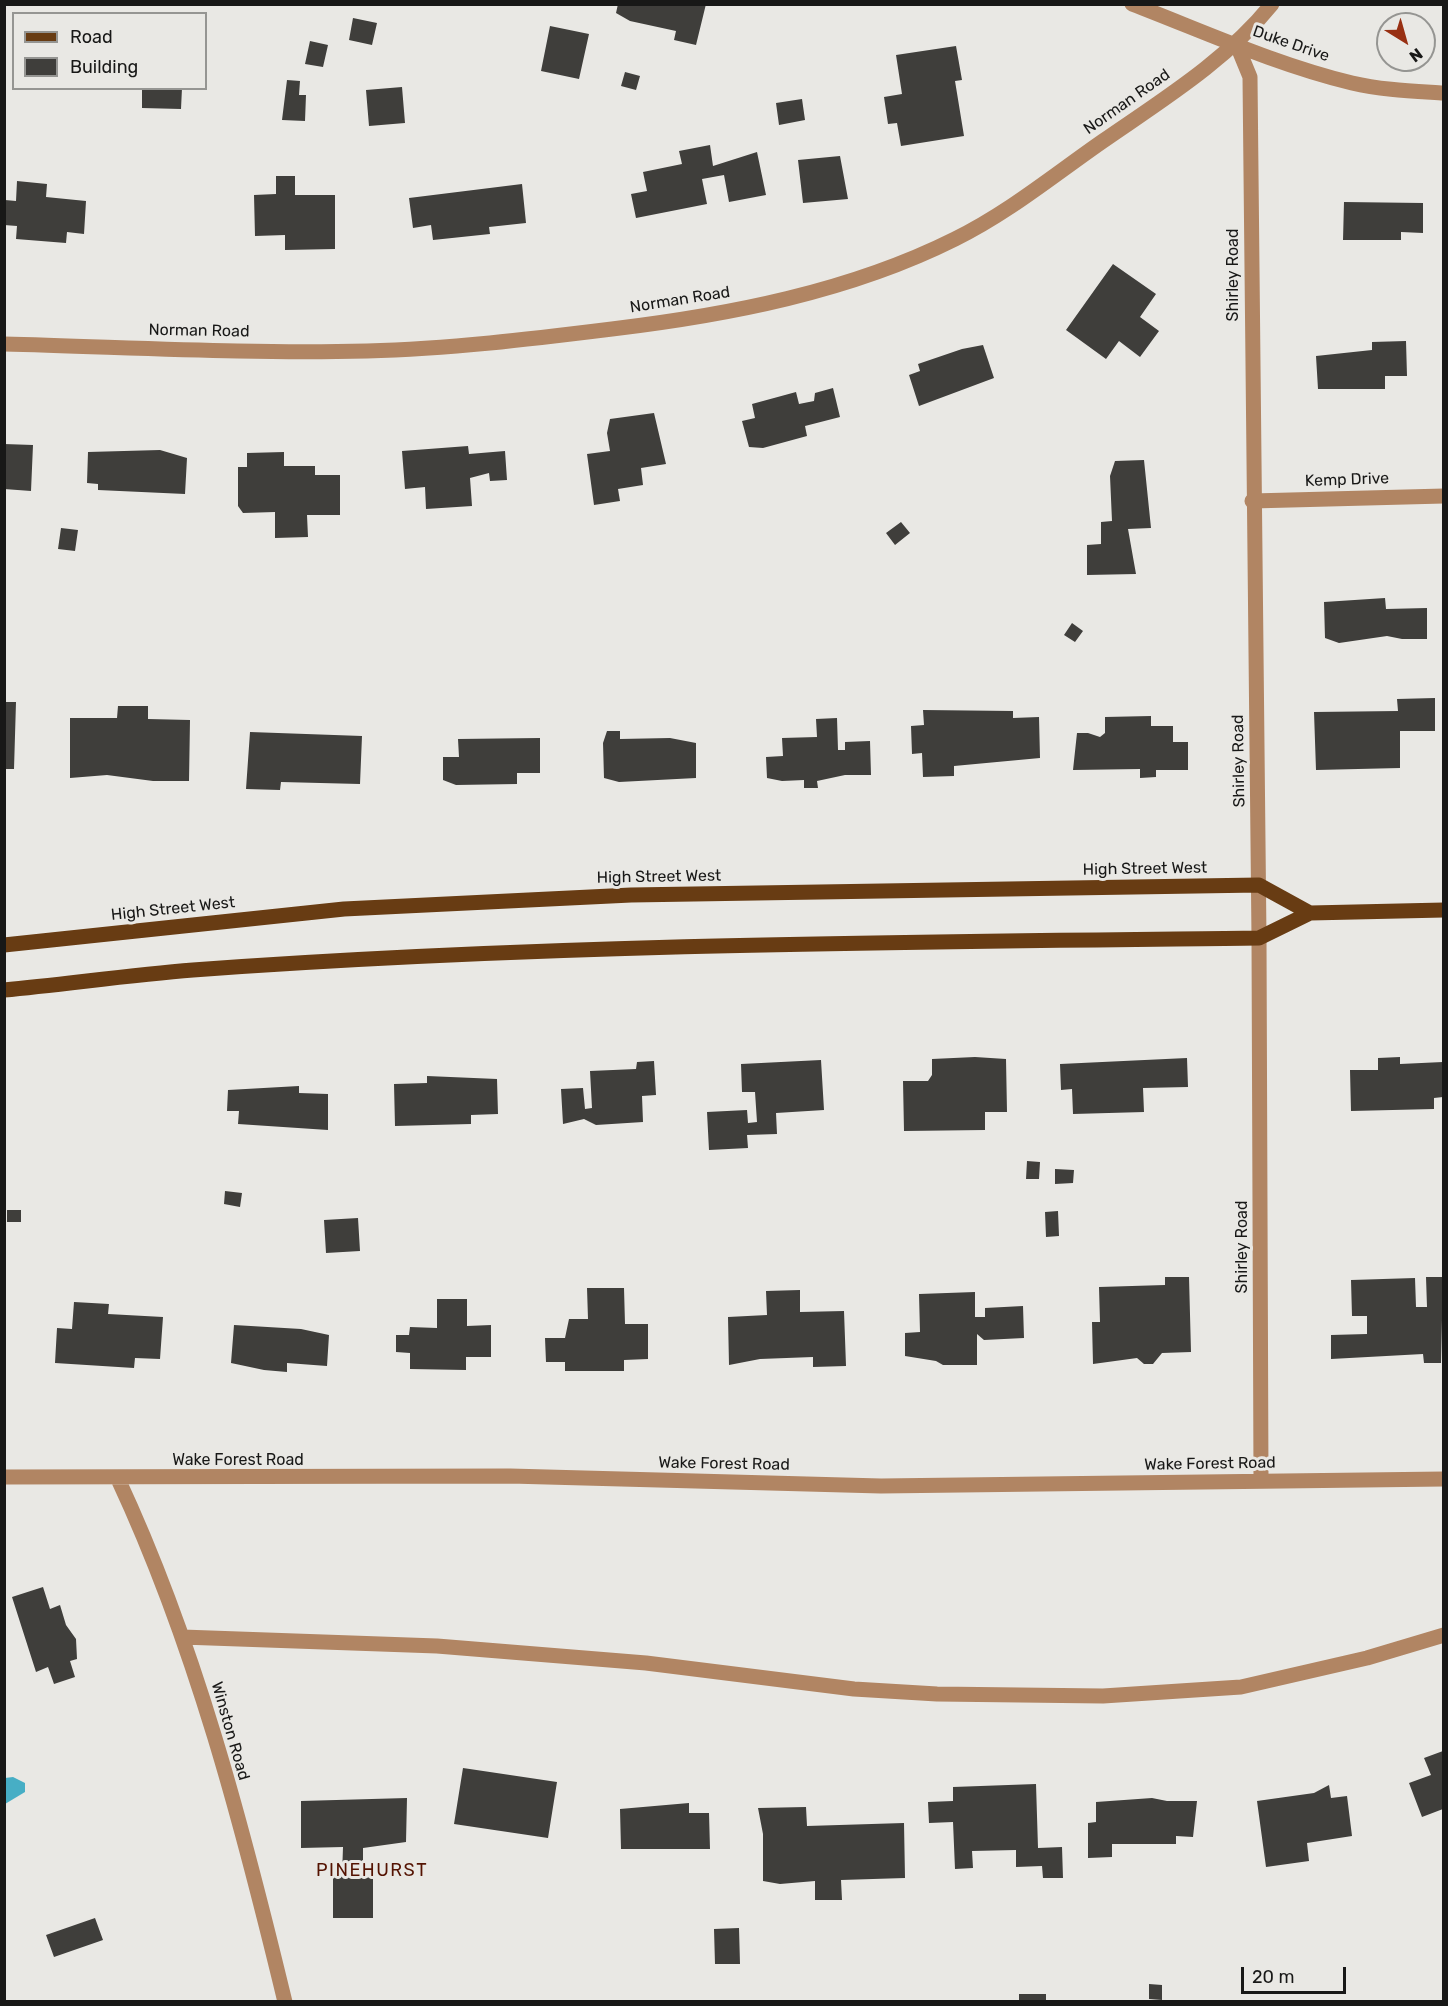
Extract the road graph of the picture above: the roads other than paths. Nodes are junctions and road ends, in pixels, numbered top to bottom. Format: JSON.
{"nodes":[{"id":1,"x":1132,"y":4,"type":"edge"},
{"id":2,"x":1272,"y":4,"type":"edge"},
{"id":3,"x":1236,"y":43,"type":"junction"},
{"id":4,"x":1443,"y":93,"type":"edge"},
{"id":5,"x":4,"y":344,"type":"edge"},
{"id":6,"x":1443,"y":496,"type":"edge"},
{"id":7,"x":1252,"y":501,"type":"junction"},
{"id":8,"x":1258,"y":885,"type":"junction"},
{"id":9,"x":1443,"y":910,"type":"edge"},
{"id":10,"x":1310,"y":913,"type":"junction"},
{"id":11,"x":1259,"y":938,"type":"junction"},
{"id":12,"x":4,"y":945,"type":"edge"},
{"id":13,"x":4,"y":990,"type":"edge"},
{"id":14,"x":4,"y":1478,"type":"edge"},
{"id":15,"x":118,"y":1479,"type":"junction"},
{"id":16,"x":1443,"y":1479,"type":"edge"},
{"id":17,"x":1261,"y":1481,"type":"junction"},
{"id":18,"x":1443,"y":1635,"type":"edge"},
{"id":19,"x":182,"y":1637,"type":"junction"},
{"id":20,"x":285,"y":2001,"type":"edge"}],
"edges":[{"from":1,"to":3,"type":"street","name":"Duke Drive"},
{"from":2,"to":3,"type":"street","name":"Norman Road"},
{"from":3,"to":4,"type":"street","name":"Duke Drive"},
{"from":3,"to":5,"type":"street","name":"Norman Road"},
{"from":3,"to":7,"type":"street","name":"Shirley Road"},
{"from":6,"to":7,"type":"street","name":"Kemp Drive"},
{"from":7,"to":8,"type":"street","name":"Shirley Road"},
{"from":8,"to":10,"type":"main road","name":"High Street West"},
{"from":8,"to":11,"type":"street","name":"Shirley Road"},
{"from":8,"to":12,"type":"main road","name":"High Street West"},
{"from":9,"to":10,"type":"main road","name":"High Street West"},
{"from":10,"to":11,"type":"main road","name":"High Street West"},
{"from":11,"to":13,"type":"main road","name":"High Street West"},
{"from":11,"to":17,"type":"street","name":"Shirley Road"},
{"from":14,"to":15,"type":"street","name":"Wake Forest Road"},
{"from":15,"to":17,"type":"street","name":"Wake Forest Road"},
{"from":15,"to":19,"type":"street","name":"Winston Road"},
{"from":16,"to":17,"type":"street","name":"Wake Forest Road"},
{"from":18,"to":19,"type":"street"},
{"from":19,"to":20,"type":"street","name":"Winston Road"}]}
